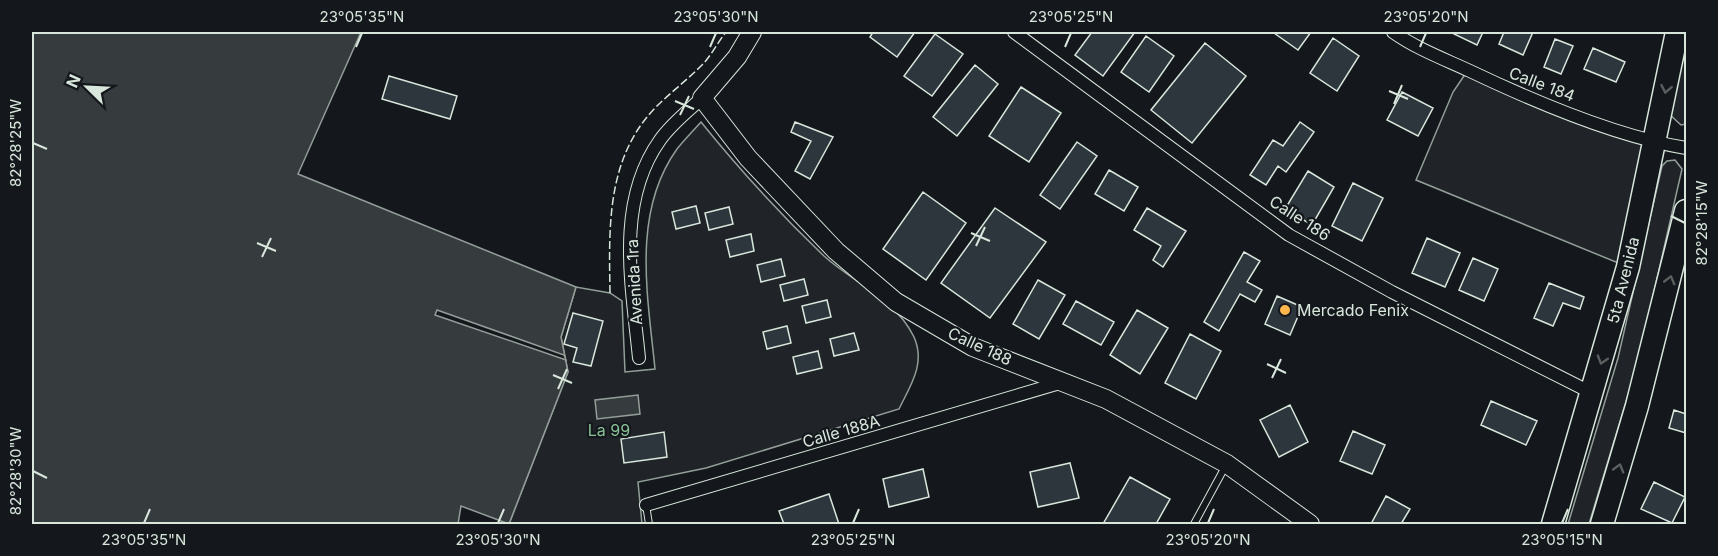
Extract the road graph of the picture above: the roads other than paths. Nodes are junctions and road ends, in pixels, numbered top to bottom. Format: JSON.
{"nodes":[{"id":1,"x":752,"y":32,"type":"edge"},
{"id":2,"x":1014,"y":32,"type":"edge"},
{"id":3,"x":1393,"y":32,"type":"edge"},
{"id":4,"x":1677,"y":32,"type":"edge"},
{"id":5,"x":702,"y":98,"type":"junction"},
{"id":6,"x":1656,"y":143,"type":"junction"},
{"id":7,"x":1686,"y":148,"type":"edge"},
{"id":8,"x":1686,"y":211,"type":"edge"},
{"id":9,"x":639,"y":358,"type":"dead end"},
{"id":10,"x":1063,"y":382,"type":"junction"},
{"id":11,"x":1592,"y":393,"type":"junction"},
{"id":12,"x":1227,"y":464,"type":"junction"},
{"id":13,"x":646,"y":505,"type":"joint"},
{"id":14,"x":648,"y":525,"type":"edge"},
{"id":15,"x":1194,"y":525,"type":"edge"},
{"id":16,"x":1310,"y":525,"type":"edge"},
{"id":17,"x":1553,"y":525,"type":"edge"},
{"id":18,"x":1602,"y":525,"type":"edge"}],
"edges":[{"from":1,"to":5,"type":"street","name":"Avenida 1ra"},
{"from":2,"to":11,"type":"street","name":"Calle 186"},
{"from":3,"to":6,"type":"street","name":"Calle 184"},
{"from":4,"to":6,"type":"highway","name":"5ta Avenida","one_way":true},
{"from":5,"to":9,"type":"street","name":"Avenida 1ra"},
{"from":5,"to":10,"type":"street","name":"Calle 188"},
{"from":6,"to":7,"type":"street","name":"Calle 184"},
{"from":6,"to":11,"type":"highway","name":"5ta Avenida","one_way":true},
{"from":18,"to":8,"type":"highway","one_way":true},
{"from":10,"to":12,"type":"street","name":"Calle 188"},
{"from":10,"to":13,"type":"street","name":"Calle 188A"},
{"from":11,"to":17,"type":"highway","name":"5ta Avenida"},
{"from":12,"to":15,"type":"lane"},
{"from":12,"to":16,"type":"street","name":"Calle 188"},
{"from":13,"to":14,"type":"lane","name":"Calle 188A"}]}
